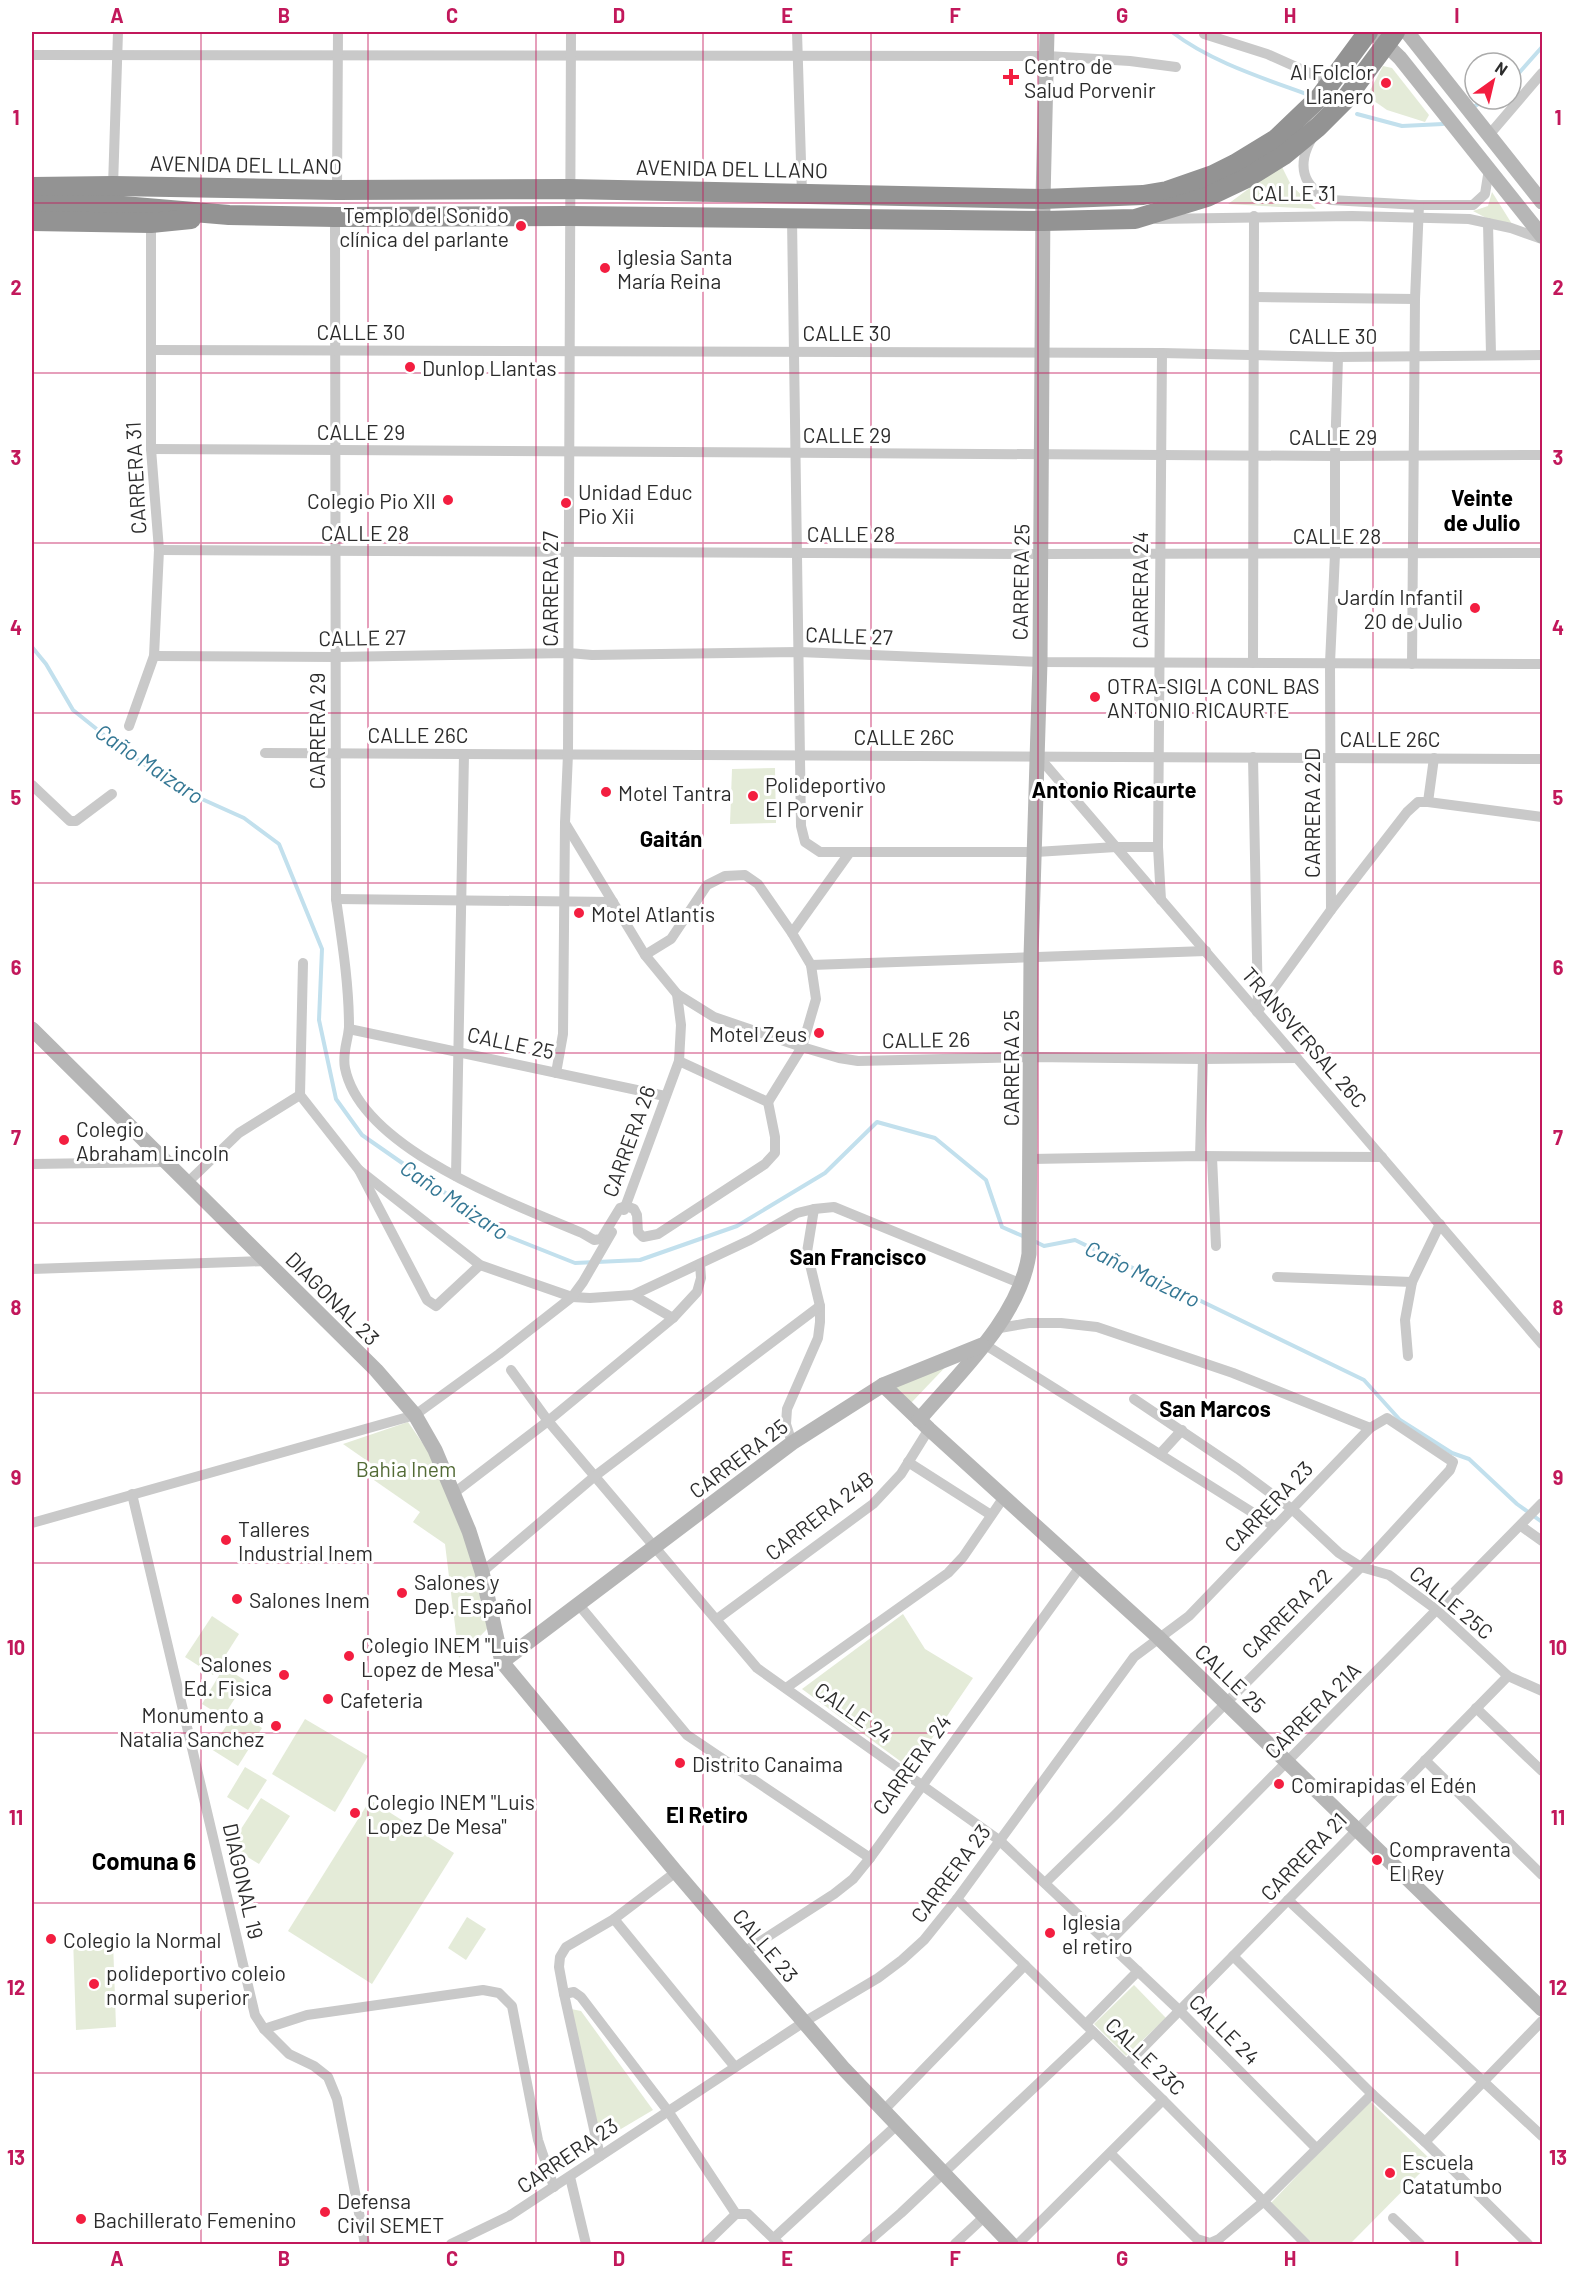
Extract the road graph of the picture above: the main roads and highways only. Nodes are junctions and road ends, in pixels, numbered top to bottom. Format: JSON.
{"nodes":[{"id":1,"x":1368,"y":32,"type":"edge"},
{"id":2,"x":1385,"y":35,"type":"edge"},
{"id":3,"x":32,"y":187,"type":"edge"},
{"id":4,"x":32,"y":205,"type":"edge"},
{"id":5,"x":229,"y":215,"type":"junction"},
{"id":6,"x":32,"y":221,"type":"edge"}],
"edges":[{"from":1,"to":3,"type":"highway","name":"AVENIDA DEL LLANO"},
{"from":2,"to":5,"type":"highway","name":"CALLE 31"},
{"from":4,"to":5,"type":"highway"},
{"from":5,"to":6,"type":"highway"}]}
